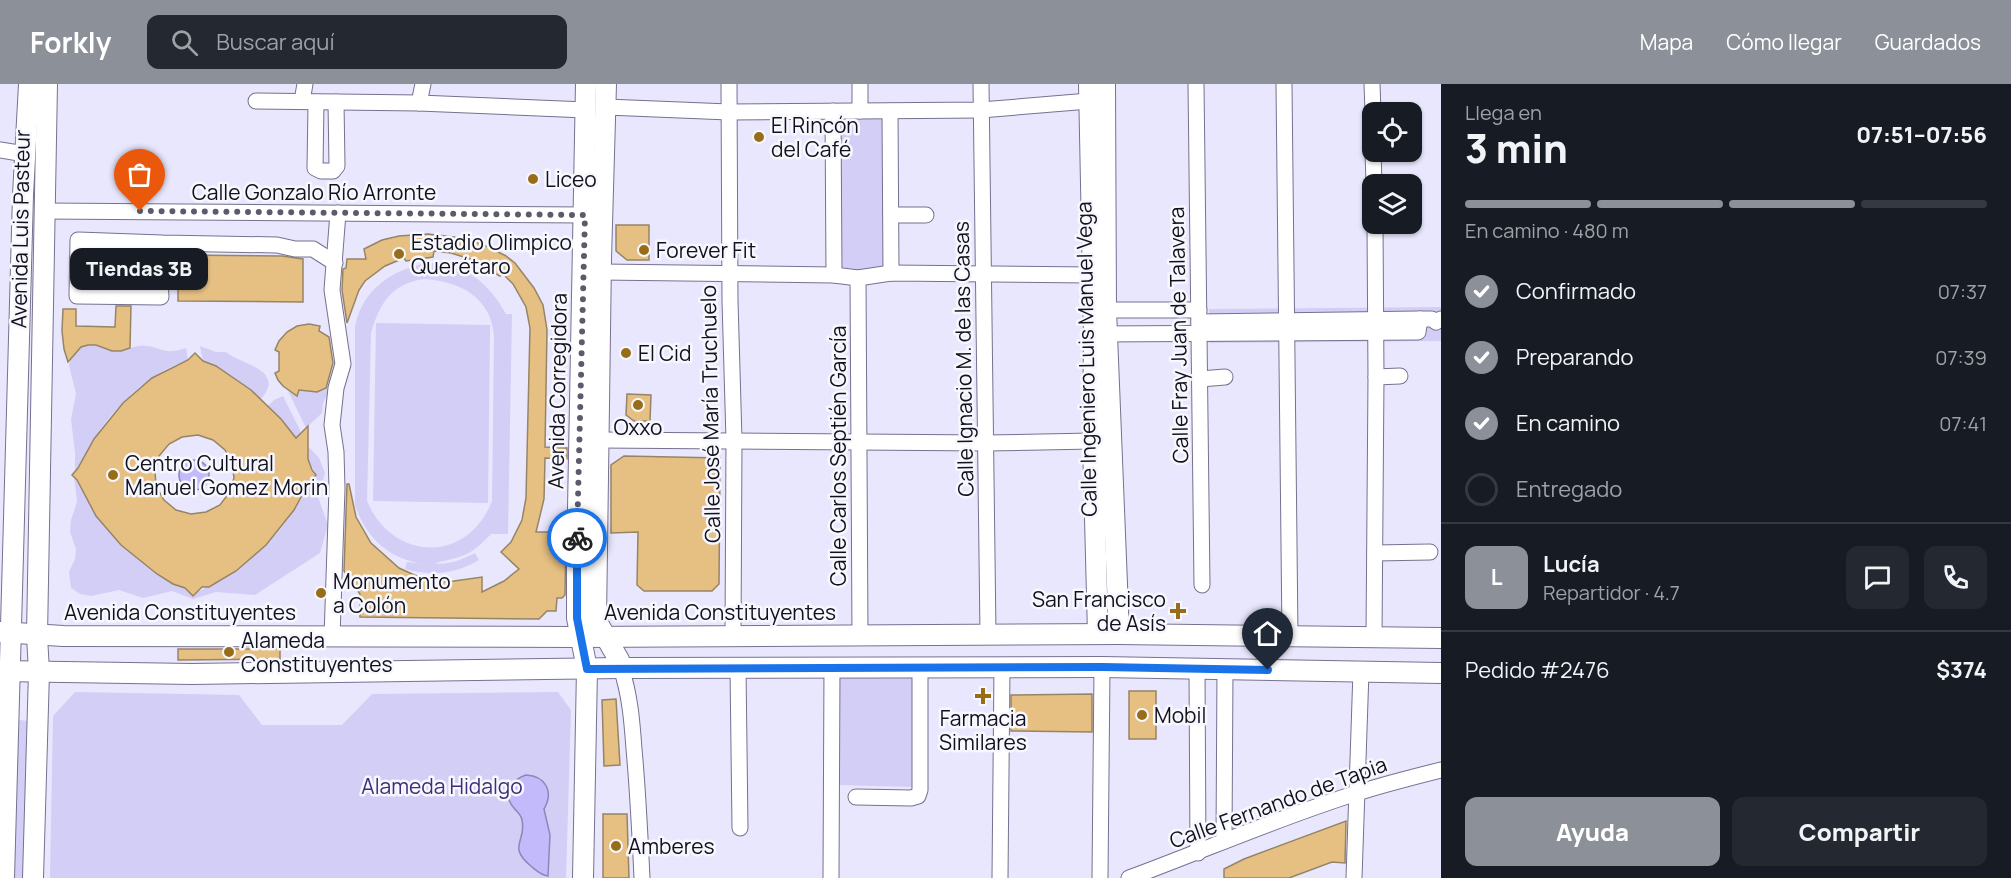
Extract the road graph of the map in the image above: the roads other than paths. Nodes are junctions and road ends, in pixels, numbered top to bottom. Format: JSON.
{"nodes":[{"id":1,"x":29,"y":84,"type":"edge"},
{"id":2,"x":47,"y":84,"type":"edge"},
{"id":3,"x":305,"y":84,"type":"edge"},
{"id":4,"x":423,"y":84,"type":"edge"},
{"id":5,"x":586,"y":84,"type":"edge"},
{"id":6,"x":606,"y":84,"type":"edge"},
{"id":7,"x":729,"y":84,"type":"edge"},
{"id":8,"x":860,"y":84,"type":"edge"},
{"id":9,"x":981,"y":84,"type":"edge"},
{"id":10,"x":1196,"y":84,"type":"edge"},
{"id":11,"x":1284,"y":84,"type":"edge"},
{"id":12,"x":1372,"y":84,"type":"edge"},
{"id":13,"x":1097,"y":91,"type":"edge"},
{"id":14,"x":256,"y":100,"type":"dead end"},
{"id":15,"x":309,"y":102,"type":"junction"},
{"id":16,"x":336,"y":102,"type":"junction"},
{"id":17,"x":1373,"y":102,"type":"edge"},
{"id":18,"x":419,"y":103,"type":"junction"},
{"id":19,"x":606,"y":107,"type":"junction"},
{"id":20,"x":586,"y":110,"type":"junction"},
{"id":21,"x":981,"y":110,"type":"junction"},
{"id":22,"x":833,"y":111,"type":"junction"},
{"id":23,"x":860,"y":111,"type":"junction"},
{"id":24,"x":890,"y":111,"type":"junction"},
{"id":25,"x":729,"y":112,"type":"junction"},
{"id":26,"x":0,"y":150,"type":"edge"},
{"id":27,"x":25,"y":154,"type":"junction"},
{"id":28,"x":43,"y":211,"type":"junction"},
{"id":29,"x":338,"y":213,"type":"junction"},
{"id":30,"x":585,"y":215,"type":"junction"},
{"id":31,"x":891,"y":215,"type":"junction"},
{"id":32,"x":926,"y":215,"type":"dead end"},
{"id":33,"x":1375,"y":234,"type":"edge"},
{"id":34,"x":162,"y":248,"type":"junction"},
{"id":35,"x":335,"y":263,"type":"junction"},
{"id":36,"x":601,"y":272,"type":"junction"},
{"id":37,"x":729,"y":273,"type":"junction"},
{"id":38,"x":891,"y":273,"type":"junction"},
{"id":39,"x":834,"y":274,"type":"junction"},
{"id":40,"x":983,"y":274,"type":"junction"},
{"id":41,"x":1092,"y":275,"type":"junction"},
{"id":42,"x":858,"y":278,"type":"junction"},
{"id":43,"x":1099,"y":310,"type":"junction"},
{"id":44,"x":1434,"y":319,"type":"edge"},
{"id":45,"x":1200,"y":322,"type":"junction"},
{"id":46,"x":1287,"y":326,"type":"junction"},
{"id":47,"x":1376,"y":326,"type":"junction"},
{"id":48,"x":1101,"y":334,"type":"junction"},
{"id":49,"x":1400,"y":376,"type":"dead end"},
{"id":50,"x":1225,"y":377,"type":"dead end"},
{"id":51,"x":1376,"y":377,"type":"junction"},
{"id":52,"x":1200,"y":379,"type":"junction"},
{"id":53,"x":600,"y":440,"type":"junction"},
{"id":54,"x":734,"y":441,"type":"junction"},
{"id":55,"x":1093,"y":441,"type":"junction"},
{"id":56,"x":860,"y":443,"type":"junction"},
{"id":57,"x":986,"y":443,"type":"junction"},
{"id":58,"x":1104,"y":508,"type":"junction"},
{"id":59,"x":1430,"y":552,"type":"dead end"},
{"id":60,"x":1375,"y":553,"type":"junction"},
{"id":61,"x":1202,"y":585,"type":"dead end"},
{"id":62,"x":6,"y":633,"type":"edge"},
{"id":63,"x":988,"y":634,"type":"junction"},
{"id":64,"x":1098,"y":634,"type":"junction"},
{"id":65,"x":1119,"y":634,"type":"junction"},
{"id":66,"x":860,"y":635,"type":"junction"},
{"id":67,"x":37,"y":636,"type":"junction"},
{"id":68,"x":332,"y":636,"type":"junction"},
{"id":69,"x":606,"y":636,"type":"junction"},
{"id":70,"x":733,"y":636,"type":"junction"},
{"id":71,"x":1290,"y":636,"type":"junction"},
{"id":72,"x":580,"y":637,"type":"junction"},
{"id":73,"x":1374,"y":638,"type":"junction"},
{"id":74,"x":1441,"y":638,"type":"edge"},
{"id":75,"x":1002,"y":667,"type":"junction"},
{"id":76,"x":1102,"y":667,"type":"junction"},
{"id":77,"x":621,"y":668,"type":"junction"},
{"id":78,"x":738,"y":668,"type":"junction"},
{"id":79,"x":832,"y":668,"type":"junction"},
{"id":80,"x":920,"y":668,"type":"junction"},
{"id":81,"x":587,"y":669,"type":"junction"},
{"id":82,"x":1197,"y":669,"type":"junction"},
{"id":83,"x":1225,"y":669,"type":"junction"},
{"id":84,"x":5,"y":671,"type":"edge"},
{"id":85,"x":1361,"y":671,"type":"junction"},
{"id":86,"x":39,"y":672,"type":"junction"},
{"id":87,"x":1441,"y":673,"type":"edge"},
{"id":88,"x":1441,"y":770,"type":"edge"},
{"id":89,"x":1356,"y":793,"type":"junction"},
{"id":90,"x":856,"y":797,"type":"dead end"},
{"id":91,"x":740,"y":828,"type":"dead end"},
{"id":92,"x":1224,"y":841,"type":"junction"},
{"id":93,"x":1198,"y":853,"type":"junction"},
{"id":94,"x":4,"y":878,"type":"edge"},
{"id":95,"x":33,"y":878,"type":"edge"},
{"id":96,"x":583,"y":878,"type":"edge"},
{"id":97,"x":642,"y":878,"type":"edge"},
{"id":98,"x":831,"y":878,"type":"edge"},
{"id":99,"x":1000,"y":878,"type":"edge"},
{"id":100,"x":1100,"y":878,"type":"edge"},
{"id":101,"x":1129,"y":878,"type":"edge"},
{"id":102,"x":1354,"y":878,"type":"edge"}],
"edges":[{"from":1,"to":27,"type":"main road","name":"Avenida Luis Pasteur"},
{"from":2,"to":28,"type":"main road","name":"Avenida Luis Pasteur"},
{"from":3,"to":15,"type":"street"},
{"from":4,"to":18,"type":"street"},
{"from":5,"to":20,"type":"main road","name":"Avenida Corregidora"},
{"from":6,"to":19,"type":"main road","name":"Avenida Corregidora"},
{"from":7,"to":25,"type":"street","name":"Calle José María Truchuelo"},
{"from":8,"to":23,"type":"street"},
{"from":9,"to":21,"type":"street","name":"Calle Ignacio M. de las Casas"},
{"from":10,"to":45,"type":"street","name":"Calle Fray Juan de Talavera"},
{"from":11,"to":46,"type":"street"},
{"from":12,"to":17,"type":"street"},
{"from":13,"to":21,"type":"street"},
{"from":13,"to":41,"type":"main road","name":"Calle Ingeniero Luis Manuel Vega"},
{"from":13,"to":43,"type":"main road","name":"Calle Ingeniero Luis Manuel Vega"},
{"from":14,"to":15,"type":"street"},
{"from":15,"to":16,"type":"street"},
{"from":15,"to":16,"type":"street"},
{"from":16,"to":18,"type":"street"},
{"from":18,"to":20,"type":"street"},
{"from":19,"to":25,"type":"street"},
{"from":19,"to":36,"type":"main road","name":"Avenida Corregidora"},
{"from":20,"to":30,"type":"main road","name":"Avenida Corregidora"},
{"from":21,"to":24,"type":"street"},
{"from":21,"to":40,"type":"street","name":"Calle Ignacio M. de las Casas"},
{"from":22,"to":23,"type":"street"},
{"from":22,"to":25,"type":"street"},
{"from":22,"to":39,"type":"street"},
{"from":23,"to":24,"type":"street"},
{"from":24,"to":31,"type":"street"},
{"from":25,"to":37,"type":"street","name":"Calle José María Truchuelo"},
{"from":26,"to":27,"type":"street"},
{"from":27,"to":62,"type":"main road","name":"Avenida Luis Pasteur"},
{"from":28,"to":29,"type":"street","name":"Calle Gonzalo Río Arronte"},
{"from":28,"to":67,"type":"main road","name":"Avenida Luis Pasteur"},
{"from":29,"to":30,"type":"street","name":"Calle Gonzalo Río Arronte"},
{"from":29,"to":35,"type":"street"},
{"from":30,"to":72,"type":"main road","name":"Avenida Corregidora"},
{"from":31,"to":32,"type":"street"},
{"from":31,"to":38,"type":"street"},
{"from":33,"to":47,"type":"street"},
{"from":34,"to":34,"type":"street"},
{"from":34,"to":35,"type":"street"},
{"from":35,"to":68,"type":"street"},
{"from":36,"to":37,"type":"street"},
{"from":36,"to":53,"type":"main road","name":"Avenida Corregidora"},
{"from":37,"to":39,"type":"street"},
{"from":37,"to":54,"type":"street","name":"Calle José María Truchuelo"},
{"from":38,"to":40,"type":"street"},
{"from":38,"to":42,"type":"street"},
{"from":39,"to":42,"type":"street"},
{"from":40,"to":41,"type":"street"},
{"from":40,"to":57,"type":"street","name":"Calle Ignacio M. de las Casas"},
{"from":41,"to":43,"type":"main road","name":"Calle Ingeniero Luis Manuel Vega"},
{"from":42,"to":56,"type":"street","name":"Calle Carlos Septién García"},
{"from":43,"to":45,"type":"street"},
{"from":43,"to":48,"type":"main road","name":"Calle Ingeniero Luis Manuel Vega"},
{"from":44,"to":47,"type":"street"},
{"from":45,"to":46,"type":"street"},
{"from":45,"to":48,"type":"street"},
{"from":45,"to":52,"type":"street","name":"Calle Fray Juan de Talavera"},
{"from":46,"to":47,"type":"street"},
{"from":46,"to":71,"type":"street"},
{"from":47,"to":51,"type":"street"},
{"from":48,"to":55,"type":"main road","name":"Calle Ingeniero Luis Manuel Vega"},
{"from":48,"to":58,"type":"main road","name":"Calle Ingeniero Luis Manuel Vega"},
{"from":49,"to":51,"type":"street"},
{"from":50,"to":52,"type":"street"},
{"from":51,"to":60,"type":"street"},
{"from":52,"to":61,"type":"street","name":"Calle Fray Juan de Talavera"},
{"from":53,"to":54,"type":"street"},
{"from":53,"to":69,"type":"main road","name":"Avenida Corregidora"},
{"from":54,"to":56,"type":"street"},
{"from":54,"to":70,"type":"street","name":"Calle José María Truchuelo"},
{"from":55,"to":57,"type":"street"},
{"from":55,"to":58,"type":"main road","name":"Calle Ingeniero Luis Manuel Vega"},
{"from":56,"to":57,"type":"street"},
{"from":56,"to":66,"type":"street","name":"Calle Carlos Septién García"},
{"from":57,"to":63,"type":"street","name":"Calle Ignacio M. de las Casas"},
{"from":58,"to":64,"type":"main road","name":"Calle Ingeniero Luis Manuel Vega"},
{"from":58,"to":65,"type":"main road","name":"Calle Ingeniero Luis Manuel Vega"},
{"from":59,"to":60,"type":"street"},
{"from":60,"to":73,"type":"street"},
{"from":62,"to":67,"type":"main road","name":"Avenida Constituyentes"},
{"from":62,"to":84,"type":"main road","name":"Avenida Luis Pasteur"},
{"from":63,"to":64,"type":"main road","name":"Avenida Constituyentes"},
{"from":63,"to":66,"type":"main road","name":"Avenida Constituyentes"},
{"from":64,"to":65,"type":"main road","name":"Avenida Constituyentes"},
{"from":65,"to":71,"type":"main road","name":"Avenida Constituyentes"},
{"from":66,"to":70,"type":"main road","name":"Avenida Constituyentes"},
{"from":67,"to":68,"type":"main road","name":"Avenida Constituyentes"},
{"from":67,"to":86,"type":"main road","name":"Avenida Luis Pasteur"},
{"from":68,"to":72,"type":"main road","name":"Avenida Constituyentes"},
{"from":69,"to":70,"type":"main road","name":"Avenida Constituyentes"},
{"from":69,"to":72,"type":"main road","name":"Avenida Constituyentes"},
{"from":69,"to":77,"type":"main road","name":"Avenida Corregidora"},
{"from":71,"to":73,"type":"main road","name":"Avenida Constituyentes"},
{"from":72,"to":81,"type":"main road","name":"Avenida Corregidora"},
{"from":73,"to":74,"type":"main road","name":"Avenida Constituyentes"},
{"from":75,"to":76,"type":"main road"},
{"from":75,"to":80,"type":"main road"},
{"from":75,"to":99,"type":"street"},
{"from":76,"to":82,"type":"main road"},
{"from":76,"to":100,"type":"street"},
{"from":77,"to":78,"type":"main road"},
{"from":77,"to":81,"type":"main road"},
{"from":77,"to":97,"type":"street"},
{"from":78,"to":79,"type":"main road"},
{"from":78,"to":91,"type":"street"},
{"from":79,"to":80,"type":"main road"},
{"from":79,"to":98,"type":"street"},
{"from":80,"to":90,"type":"street"},
{"from":81,"to":86,"type":"main road"},
{"from":81,"to":96,"type":"main road","name":"Avenida Corregidora"},
{"from":82,"to":83,"type":"main road"},
{"from":82,"to":93,"type":"street"},
{"from":83,"to":85,"type":"main road"},
{"from":83,"to":92,"type":"street"},
{"from":84,"to":86,"type":"main road"},
{"from":84,"to":94,"type":"main road","name":"Avenida Luis Pasteur"},
{"from":85,"to":87,"type":"main road"},
{"from":85,"to":89,"type":"street"},
{"from":86,"to":95,"type":"main road","name":"Avenida Luis Pasteur"},
{"from":88,"to":89,"type":"street","name":"Calle Fernando de Tapia"},
{"from":89,"to":92,"type":"street","name":"Calle Fernando de Tapia"},
{"from":89,"to":102,"type":"street"},
{"from":92,"to":93,"type":"street","name":"Calle Fernando de Tapia"},
{"from":93,"to":101,"type":"street","name":"Calle Fernando de Tapia"}]}
